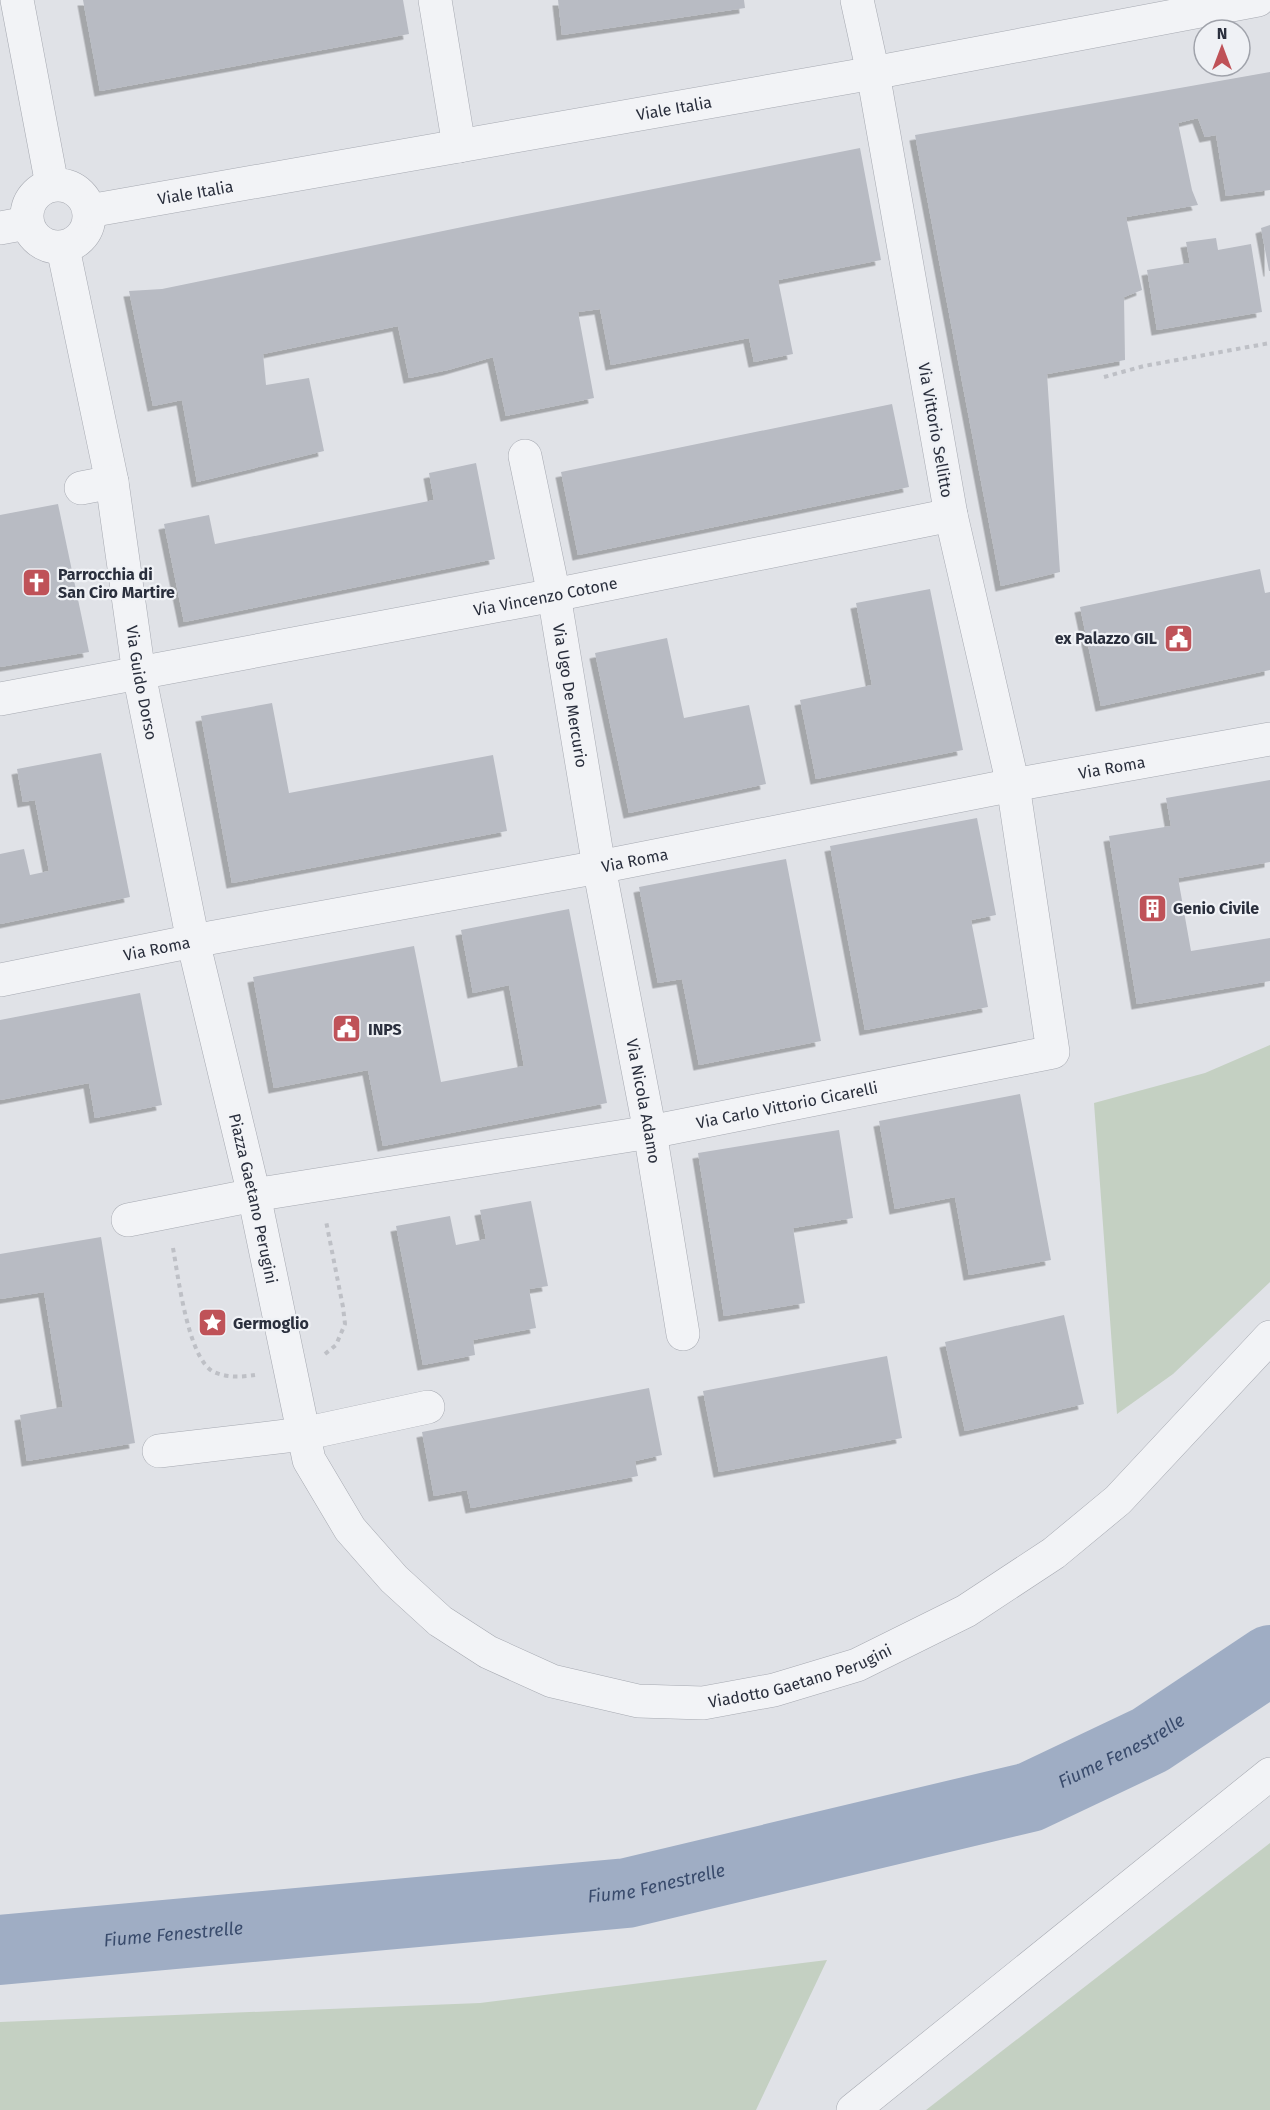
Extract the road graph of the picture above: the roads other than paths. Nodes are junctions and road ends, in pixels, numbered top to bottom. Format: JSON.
{"nodes":[{"id":1,"x":17,"y":0,"type":"edge"},
{"id":2,"x":435,"y":0,"type":"edge"},
{"id":3,"x":857,"y":0,"type":"edge"},
{"id":4,"x":1258,"y":0,"type":"edge"},
{"id":5,"x":873,"y":73,"type":"junction"},
{"id":6,"x":459,"y":146,"type":"junction"},
{"id":7,"x":52,"y":185,"type":"junction"},
{"id":8,"x":89,"y":211,"type":"junction"},
{"id":9,"x":14,"y":226,"type":"edge"},
{"id":10,"x":63,"y":248,"type":"junction"},
{"id":11,"x":525,"y":456,"type":"dead end"},
{"id":12,"x":951,"y":515,"type":"junction"},
{"id":13,"x":554,"y":595,"type":"junction"},
{"id":14,"x":138,"y":674,"type":"junction"},
{"id":15,"x":0,"y":699,"type":"edge"},
{"id":16,"x":1270,"y":739,"type":"edge"},
{"id":17,"x":1013,"y":785,"type":"junction"},
{"id":18,"x":599,"y":867,"type":"junction"},
{"id":19,"x":193,"y":941,"type":"junction"},
{"id":20,"x":0,"y":980,"type":"edge"},
{"id":21,"x":650,"y":1132,"type":"junction"},
{"id":22,"x":254,"y":1195,"type":"junction"},
{"id":23,"x":128,"y":1220,"type":"dead end"},
{"id":24,"x":683,"y":1334,"type":"dead end"},
{"id":25,"x":1270,"y":1337,"type":"edge"},
{"id":26,"x":428,"y":1407,"type":"dead end"},
{"id":27,"x":306,"y":1447,"type":"junction"},
{"id":28,"x":159,"y":1451,"type":"dead end"},
{"id":29,"x":1270,"y":1774,"type":"edge"},
{"id":30,"x":853,"y":2110,"type":"edge"}],
"edges":[{"from":1,"to":7,"type":"street"},
{"from":2,"to":6,"type":"street"},
{"from":3,"to":5,"type":"street","name":"Via Vittorio Sellitto"},
{"from":4,"to":5,"type":"street","name":"Viale Italia"},
{"from":5,"to":6,"type":"street","name":"Viale Italia"},
{"from":5,"to":12,"type":"street","name":"Via Vittorio Sellitto"},
{"from":6,"to":8,"type":"street","name":"Viale Italia"},
{"from":7,"to":8,"type":"street"},
{"from":7,"to":9,"type":"street"},
{"from":8,"to":10,"type":"street"},
{"from":9,"to":10,"type":"street"},
{"from":10,"to":14,"type":"street","name":"Via Guido Dorso"},
{"from":11,"to":13,"type":"street","name":"Via Ugo De Mercurio"},
{"from":12,"to":13,"type":"street","name":"Via Vincenzo Cotone"},
{"from":12,"to":17,"type":"street","name":"Via Vittorio Sellitto"},
{"from":13,"to":14,"type":"street","name":"Via Vincenzo Cotone"},
{"from":13,"to":18,"type":"street","name":"Via Ugo De Mercurio"},
{"from":14,"to":15,"type":"street","name":"Via Vincenzo Cotone"},
{"from":14,"to":19,"type":"street","name":"Via Guido Dorso"},
{"from":16,"to":17,"type":"street","name":"Via Roma"},
{"from":17,"to":18,"type":"street","name":"Via Roma"},
{"from":17,"to":21,"type":"street","name":"Via Carlo Vittorio Cicarelli"},
{"from":18,"to":19,"type":"street","name":"Via Roma"},
{"from":18,"to":21,"type":"street","name":"Via Nicola Adamo"},
{"from":19,"to":20,"type":"street","name":"Via Roma"},
{"from":19,"to":22,"type":"street","name":"Piazza Gaetano Perugini"},
{"from":21,"to":22,"type":"street","name":"Via Carlo Vittorio Cicarelli"},
{"from":21,"to":24,"type":"street","name":"Via Nicola Adamo"},
{"from":22,"to":23,"type":"street","name":"Via Carlo Vittorio Cicarelli"},
{"from":22,"to":27,"type":"street","name":"Piazza Gaetano Perugini"},
{"from":25,"to":27,"type":"street","name":"Viadotto Gaetano Perugini"},
{"from":26,"to":27,"type":"street"},
{"from":27,"to":28,"type":"street"},
{"from":29,"to":30,"type":"street"}]}
